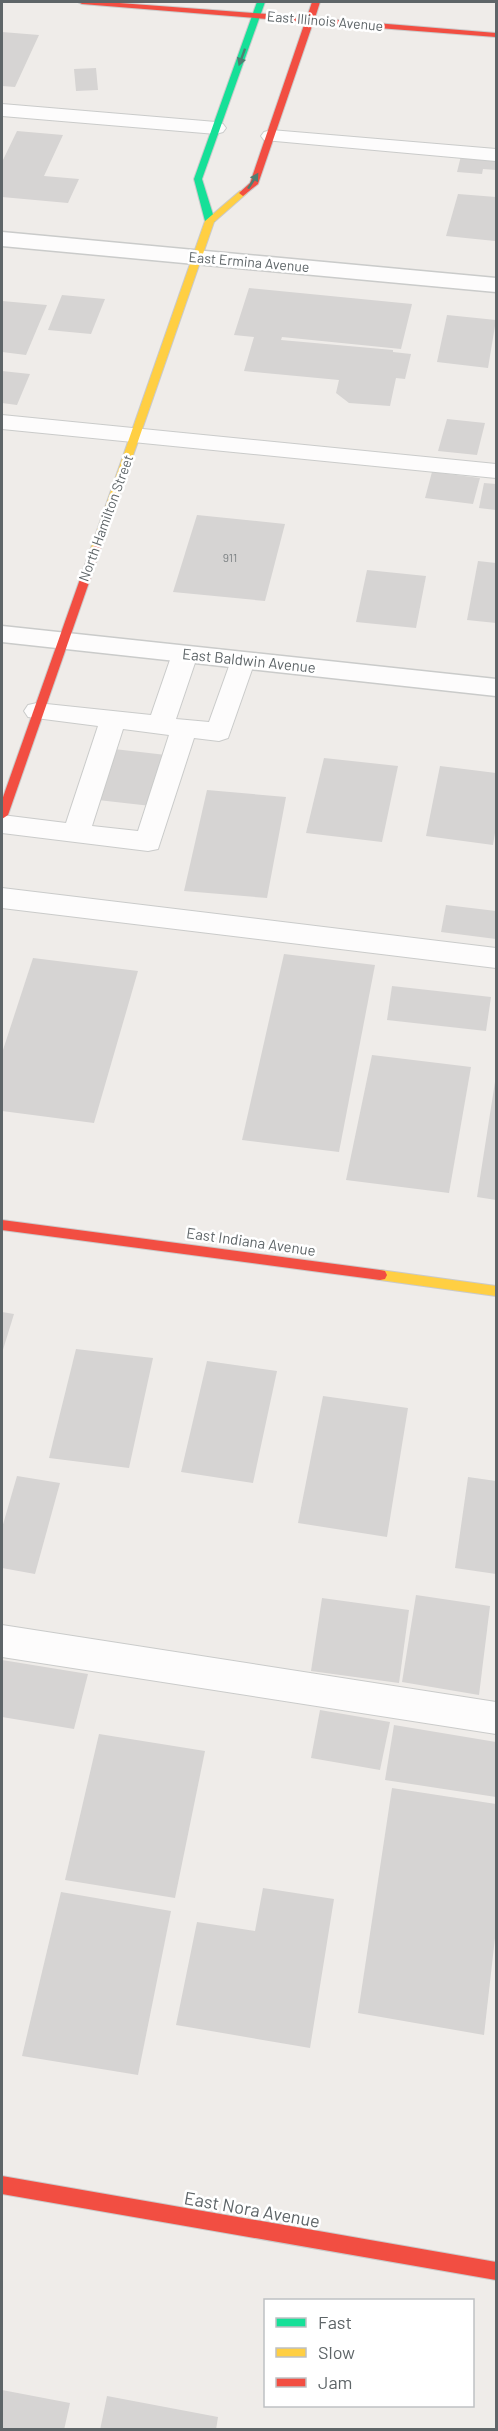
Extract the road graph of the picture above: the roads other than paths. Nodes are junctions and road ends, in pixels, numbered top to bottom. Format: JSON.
{"nodes":[{"id":1,"x":82,"y":2,"type":"edge"},
{"id":2,"x":261,"y":2,"type":"edge"},
{"id":3,"x":316,"y":2,"type":"edge"},
{"id":4,"x":257,"y":15,"type":"junction"},
{"id":5,"x":310,"y":20,"type":"junction"},
{"id":6,"x":496,"y":35,"type":"edge"},
{"id":7,"x":2,"y":110,"type":"edge"},
{"id":8,"x":216,"y":128,"type":"junction"},
{"id":9,"x":271,"y":136,"type":"junction"},
{"id":10,"x":496,"y":155,"type":"edge"},
{"id":11,"x":210,"y":221,"type":"junction"},
{"id":12,"x":2,"y":239,"type":"edge"},
{"id":13,"x":196,"y":257,"type":"junction"},
{"id":14,"x":496,"y":285,"type":"edge"},
{"id":15,"x":2,"y":422,"type":"edge"},
{"id":16,"x":136,"y":436,"type":"junction"},
{"id":17,"x":496,"y":471,"type":"edge"},
{"id":18,"x":2,"y":634,"type":"edge"},
{"id":19,"x":61,"y":641,"type":"junction"},
{"id":20,"x":185,"y":654,"type":"junction"},
{"id":21,"x":242,"y":661,"type":"junction"},
{"id":22,"x":496,"y":688,"type":"edge"},
{"id":23,"x":37,"y":711,"type":"junction"},
{"id":24,"x":113,"y":719,"type":"junction"},
{"id":25,"x":172,"y":727,"type":"junction"},
{"id":26,"x":2,"y":815,"type":"edge"},
{"id":27,"x":2,"y":824,"type":"edge"},
{"id":28,"x":76,"y":833,"type":"junction"},
{"id":29,"x":2,"y":898,"type":"edge"},
{"id":30,"x":496,"y":958,"type":"edge"},
{"id":31,"x":2,"y":1225,"type":"edge"},
{"id":32,"x":496,"y":1291,"type":"edge"},
{"id":33,"x":2,"y":1641,"type":"edge"},
{"id":34,"x":496,"y":1718,"type":"edge"},
{"id":35,"x":2,"y":2185,"type":"edge"},
{"id":36,"x":496,"y":2271,"type":"edge"}],
"edges":[{"from":1,"to":4,"type":"main road","name":"East Illinois Avenue"},
{"from":2,"to":4,"type":"main road"},
{"from":3,"to":5,"type":"main road","name":"North Hamilton Street"},
{"from":4,"to":5,"type":"main road","name":"East Illinois Avenue"},
{"from":4,"to":8,"type":"main road","one_way":true},
{"from":5,"to":6,"type":"main road","name":"East Illinois Avenue"},
{"from":5,"to":9,"type":"main road","name":"North Hamilton Street"},
{"from":7,"to":8,"type":"lane"},
{"from":8,"to":11,"type":"main road"},
{"from":9,"to":10,"type":"lane"},
{"from":11,"to":9,"type":"main road","name":"North Hamilton Street","one_way":true},
{"from":11,"to":13,"type":"main road","name":"North Hamilton Street"},
{"from":12,"to":13,"type":"street","name":"East Ermina Avenue"},
{"from":13,"to":14,"type":"street","name":"East Ermina Avenue"},
{"from":13,"to":16,"type":"main road","name":"North Hamilton Street"},
{"from":15,"to":16,"type":"lane"},
{"from":16,"to":17,"type":"lane"},
{"from":16,"to":19,"type":"main road","name":"North Hamilton Street"},
{"from":18,"to":19,"type":"street","name":"East Baldwin Avenue"},
{"from":19,"to":20,"type":"street","name":"East Baldwin Avenue"},
{"from":19,"to":23,"type":"main road","name":"North Hamilton Street"},
{"from":20,"to":21,"type":"street","name":"East Baldwin Avenue"},
{"from":20,"to":25,"type":"lane"},
{"from":21,"to":22,"type":"street","name":"East Baldwin Avenue"},
{"from":21,"to":25,"type":"lane"},
{"from":23,"to":24,"type":"lane"},
{"from":23,"to":26,"type":"main road","name":"North Hamilton Street"},
{"from":24,"to":25,"type":"lane"},
{"from":24,"to":28,"type":"lane"},
{"from":25,"to":28,"type":"lane"},
{"from":27,"to":28,"type":"lane"},
{"from":29,"to":30,"type":"lane"},
{"from":31,"to":32,"type":"main road","name":"East Indiana Avenue"},
{"from":33,"to":34,"type":"lane"},
{"from":35,"to":36,"type":"main road","name":"East Nora Avenue"}]}
